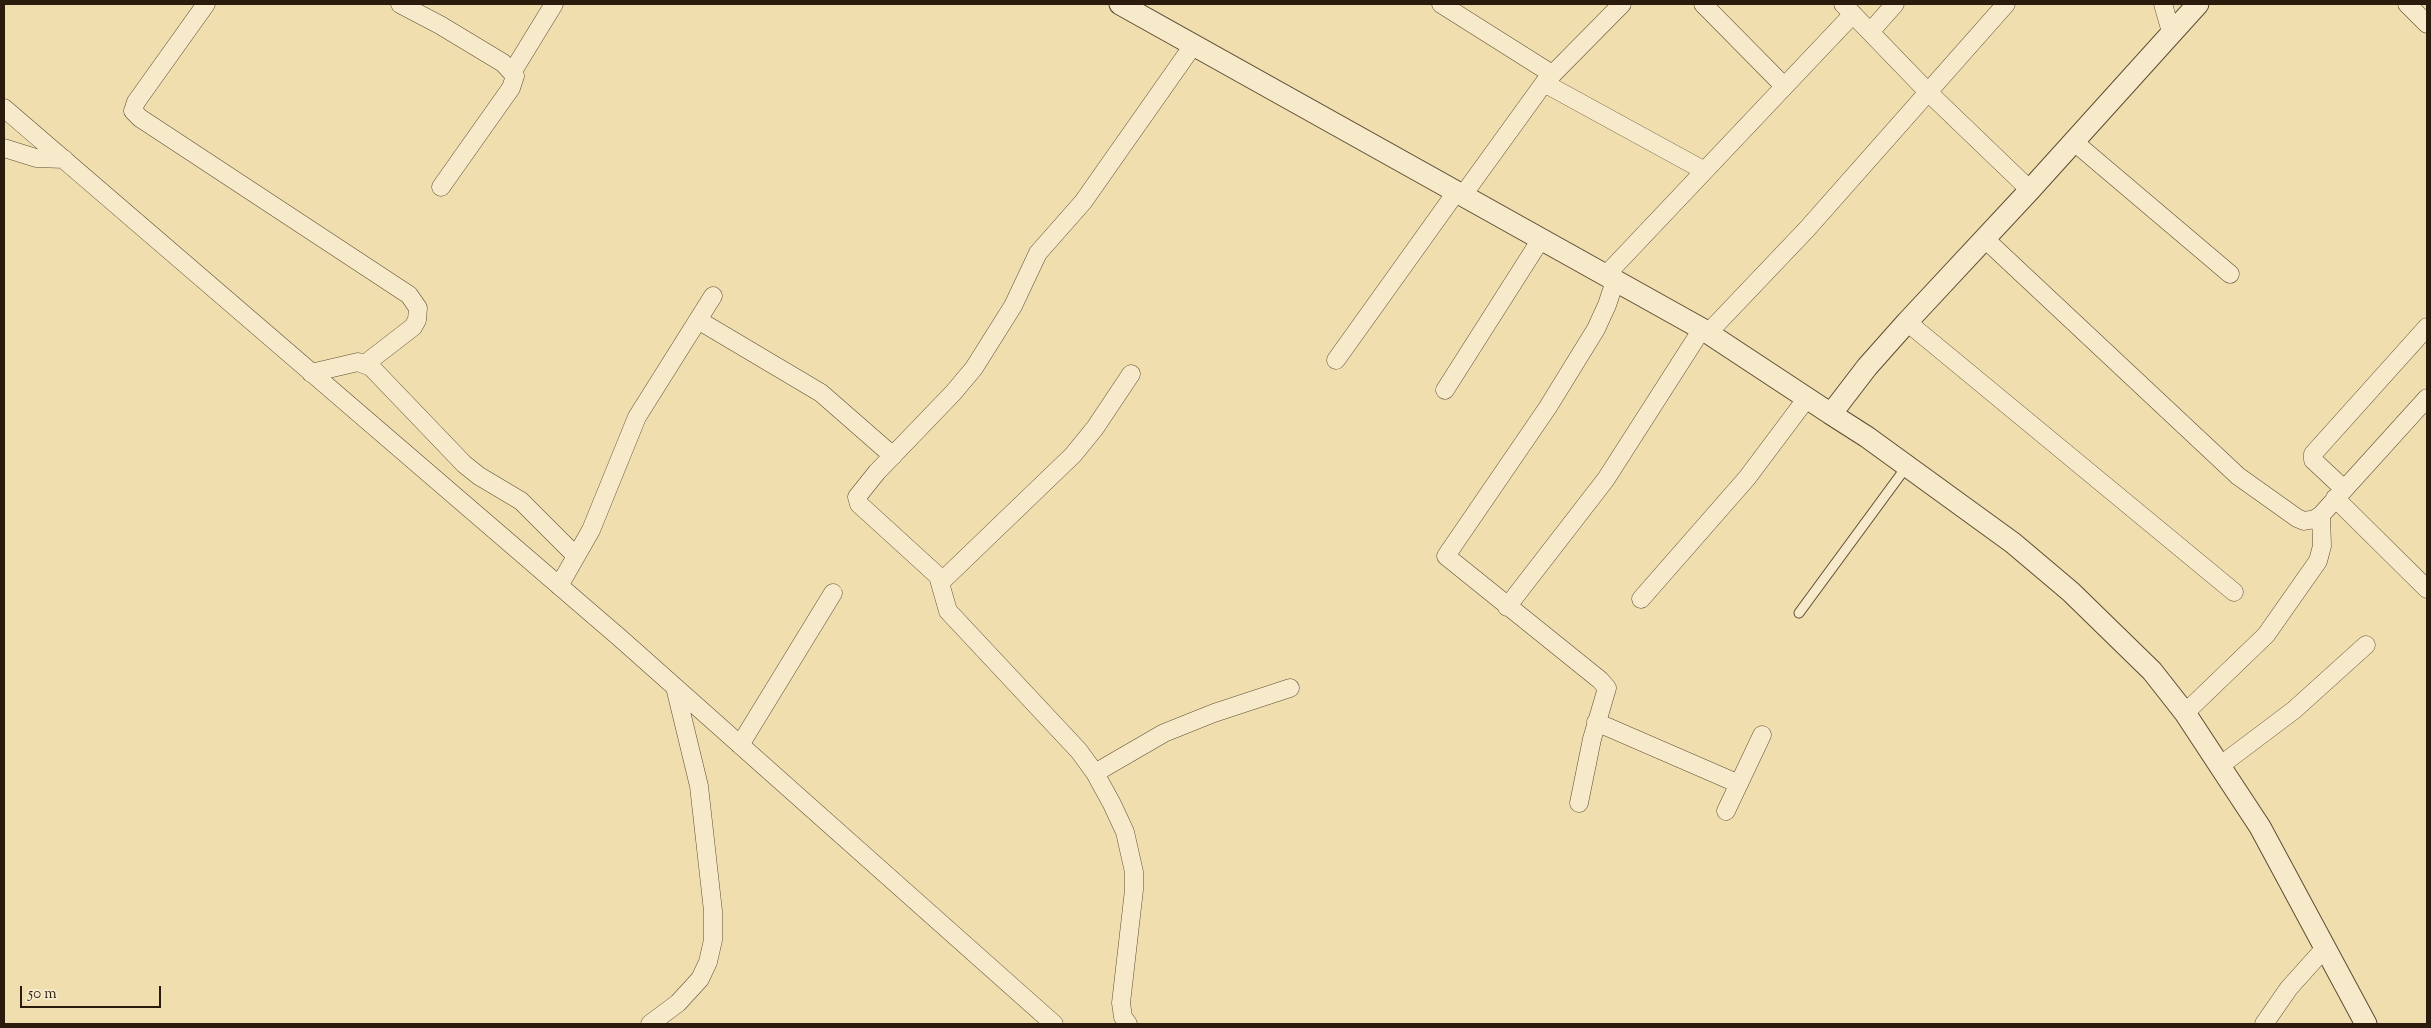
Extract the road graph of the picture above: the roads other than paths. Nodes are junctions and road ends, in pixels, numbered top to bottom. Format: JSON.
{"nodes":[{"id":1,"x":206,"y":4,"type":"edge"},
{"id":2,"x":400,"y":4,"type":"edge"},
{"id":3,"x":554,"y":4,"type":"edge"},
{"id":4,"x":1441,"y":4,"type":"edge"},
{"id":5,"x":1622,"y":4,"type":"edge"},
{"id":6,"x":1703,"y":4,"type":"edge"},
{"id":7,"x":1895,"y":4,"type":"edge"},
{"id":8,"x":2006,"y":4,"type":"edge"},
{"id":9,"x":2163,"y":4,"type":"edge"},
{"id":10,"x":2198,"y":4,"type":"edge"},
{"id":11,"x":2407,"y":4,"type":"edge"},
{"id":12,"x":1130,"y":6,"type":"edge"},
{"id":13,"x":1848,"y":9,"type":"edge"},
{"id":14,"x":2427,"y":24,"type":"edge"},
{"id":15,"x":1870,"y":32,"type":"junction"},
{"id":16,"x":2171,"y":32,"type":"junction"},
{"id":17,"x":1194,"y":44,"type":"junction"},
{"id":18,"x":513,"y":71,"type":"junction"},
{"id":19,"x":1548,"y":78,"type":"junction"},
{"id":20,"x":1784,"y":86,"type":"junction"},
{"id":21,"x":1928,"y":92,"type":"junction"},
{"id":22,"x":4,"y":108,"type":"edge"},
{"id":23,"x":2073,"y":141,"type":"junction"},
{"id":24,"x":4,"y":148,"type":"edge"},
{"id":25,"x":64,"y":160,"type":"junction"},
{"id":26,"x":1703,"y":170,"type":"junction"},
{"id":27,"x":441,"y":187,"type":"dead end"},
{"id":28,"x":2030,"y":190,"type":"junction"},
{"id":29,"x":1460,"y":193,"type":"junction"},
{"id":30,"x":1541,"y":239,"type":"junction"},
{"id":31,"x":1985,"y":239,"type":"junction"},
{"id":32,"x":2230,"y":274,"type":"dead end"},
{"id":33,"x":1610,"y":278,"type":"junction"},
{"id":34,"x":713,"y":296,"type":"dead end"},
{"id":35,"x":698,"y":320,"type":"junction"},
{"id":36,"x":1907,"y":322,"type":"junction"},
{"id":37,"x":2427,"y":327,"type":"edge"},
{"id":38,"x":1705,"y":331,"type":"junction"},
{"id":39,"x":1336,"y":360,"type":"dead end"},
{"id":40,"x":365,"y":364,"type":"junction"},
{"id":41,"x":311,"y":373,"type":"junction"},
{"id":42,"x":1131,"y":374,"type":"dead end"},
{"id":43,"x":1444,"y":390,"type":"dead end"},
{"id":44,"x":1807,"y":398,"type":"junction"},
{"id":45,"x":2427,"y":398,"type":"edge"},
{"id":46,"x":1831,"y":414,"type":"junction"},
{"id":47,"x":893,"y":456,"type":"junction"},
{"id":48,"x":1907,"y":466,"type":"junction"},
{"id":49,"x":2340,"y":494,"type":"junction"},
{"id":50,"x":2321,"y":514,"type":"junction"},
{"id":51,"x":576,"y":556,"type":"junction"},
{"id":52,"x":941,"y":582,"type":"junction"},
{"id":53,"x":559,"y":586,"type":"junction"},
{"id":54,"x":2427,"y":589,"type":"edge"},
{"id":55,"x":2234,"y":592,"type":"dead end"},
{"id":56,"x":833,"y":593,"type":"dead end"},
{"id":57,"x":1641,"y":599,"type":"dead end"},
{"id":58,"x":1507,"y":607,"type":"junction"},
{"id":59,"x":1799,"y":613,"type":"dead end"},
{"id":60,"x":2366,"y":645,"type":"dead end"},
{"id":61,"x":675,"y":687,"type":"junction"},
{"id":62,"x":1290,"y":688,"type":"dead end"},
{"id":63,"x":2185,"y":713,"type":"junction"},
{"id":64,"x":1596,"y":722,"type":"junction"},
{"id":65,"x":1762,"y":735,"type":"dead end"},
{"id":66,"x":740,"y":745,"type":"junction"},
{"id":67,"x":2221,"y":766,"type":"junction"},
{"id":68,"x":1095,"y":773,"type":"junction"},
{"id":69,"x":1739,"y":784,"type":"junction"},
{"id":70,"x":1579,"y":803,"type":"dead end"},
{"id":71,"x":1726,"y":811,"type":"dead end"},
{"id":72,"x":2324,"y":949,"type":"junction"},
{"id":73,"x":650,"y":1024,"type":"edge"},
{"id":74,"x":1054,"y":1024,"type":"edge"},
{"id":75,"x":1128,"y":1024,"type":"edge"},
{"id":76,"x":2264,"y":1024,"type":"edge"},
{"id":77,"x":2366,"y":1024,"type":"edge"}],
"edges":[{"from":1,"to":40,"type":"street"},
{"from":2,"to":18,"type":"street"},
{"from":3,"to":18,"type":"street"},
{"from":4,"to":19,"type":"street"},
{"from":5,"to":19,"type":"street"},
{"from":6,"to":20,"type":"street"},
{"from":7,"to":15,"type":"street"},
{"from":8,"to":21,"type":"street"},
{"from":9,"to":16,"type":"street"},
{"from":10,"to":16,"type":"street"},
{"from":11,"to":14,"type":"street"},
{"from":12,"to":17,"type":"street"},
{"from":13,"to":15,"type":"street"},
{"from":13,"to":20,"type":"street"},
{"from":15,"to":21,"type":"street"},
{"from":16,"to":23,"type":"street"},
{"from":17,"to":29,"type":"street"},
{"from":17,"to":47,"type":"street"},
{"from":18,"to":27,"type":"street"},
{"from":19,"to":26,"type":"street"},
{"from":19,"to":29,"type":"street"},
{"from":20,"to":26,"type":"street"},
{"from":21,"to":28,"type":"street"},
{"from":21,"to":38,"type":"street"},
{"from":22,"to":25,"type":"street"},
{"from":23,"to":28,"type":"street"},
{"from":23,"to":32,"type":"street"},
{"from":24,"to":25,"type":"street"},
{"from":25,"to":41,"type":"street"},
{"from":26,"to":33,"type":"street"},
{"from":28,"to":31,"type":"street"},
{"from":29,"to":30,"type":"street"},
{"from":29,"to":39,"type":"street"},
{"from":30,"to":33,"type":"street"},
{"from":30,"to":43,"type":"street"},
{"from":31,"to":36,"type":"street"},
{"from":31,"to":50,"type":"street"},
{"from":33,"to":38,"type":"street"},
{"from":33,"to":58,"type":"street"},
{"from":34,"to":35,"type":"street"},
{"from":35,"to":47,"type":"street"},
{"from":35,"to":51,"type":"street"},
{"from":36,"to":46,"type":"street"},
{"from":36,"to":55,"type":"street"},
{"from":37,"to":49,"type":"street"},
{"from":38,"to":44,"type":"street"},
{"from":38,"to":58,"type":"street"},
{"from":40,"to":41,"type":"street"},
{"from":40,"to":51,"type":"street"},
{"from":41,"to":53,"type":"street"},
{"from":42,"to":52,"type":"street"},
{"from":44,"to":46,"type":"street"},
{"from":44,"to":57,"type":"street"},
{"from":45,"to":49,"type":"street"},
{"from":46,"to":48,"type":"street"},
{"from":47,"to":52,"type":"street"},
{"from":48,"to":59,"type":"lane"},
{"from":48,"to":63,"type":"street"},
{"from":49,"to":50,"type":"street"},
{"from":49,"to":54,"type":"street"},
{"from":50,"to":63,"type":"street"},
{"from":51,"to":53,"type":"street"},
{"from":52,"to":68,"type":"street"},
{"from":53,"to":61,"type":"street"},
{"from":56,"to":66,"type":"street"},
{"from":58,"to":64,"type":"street"},
{"from":60,"to":67,"type":"street"},
{"from":61,"to":66,"type":"street"},
{"from":61,"to":73,"type":"street"},
{"from":62,"to":68,"type":"street"},
{"from":63,"to":67,"type":"street"},
{"from":64,"to":69,"type":"street"},
{"from":64,"to":70,"type":"street"},
{"from":65,"to":69,"type":"street"},
{"from":66,"to":74,"type":"street"},
{"from":67,"to":72,"type":"street"},
{"from":68,"to":75,"type":"street"},
{"from":69,"to":71,"type":"street"},
{"from":72,"to":76,"type":"street"},
{"from":72,"to":77,"type":"street"}]}
